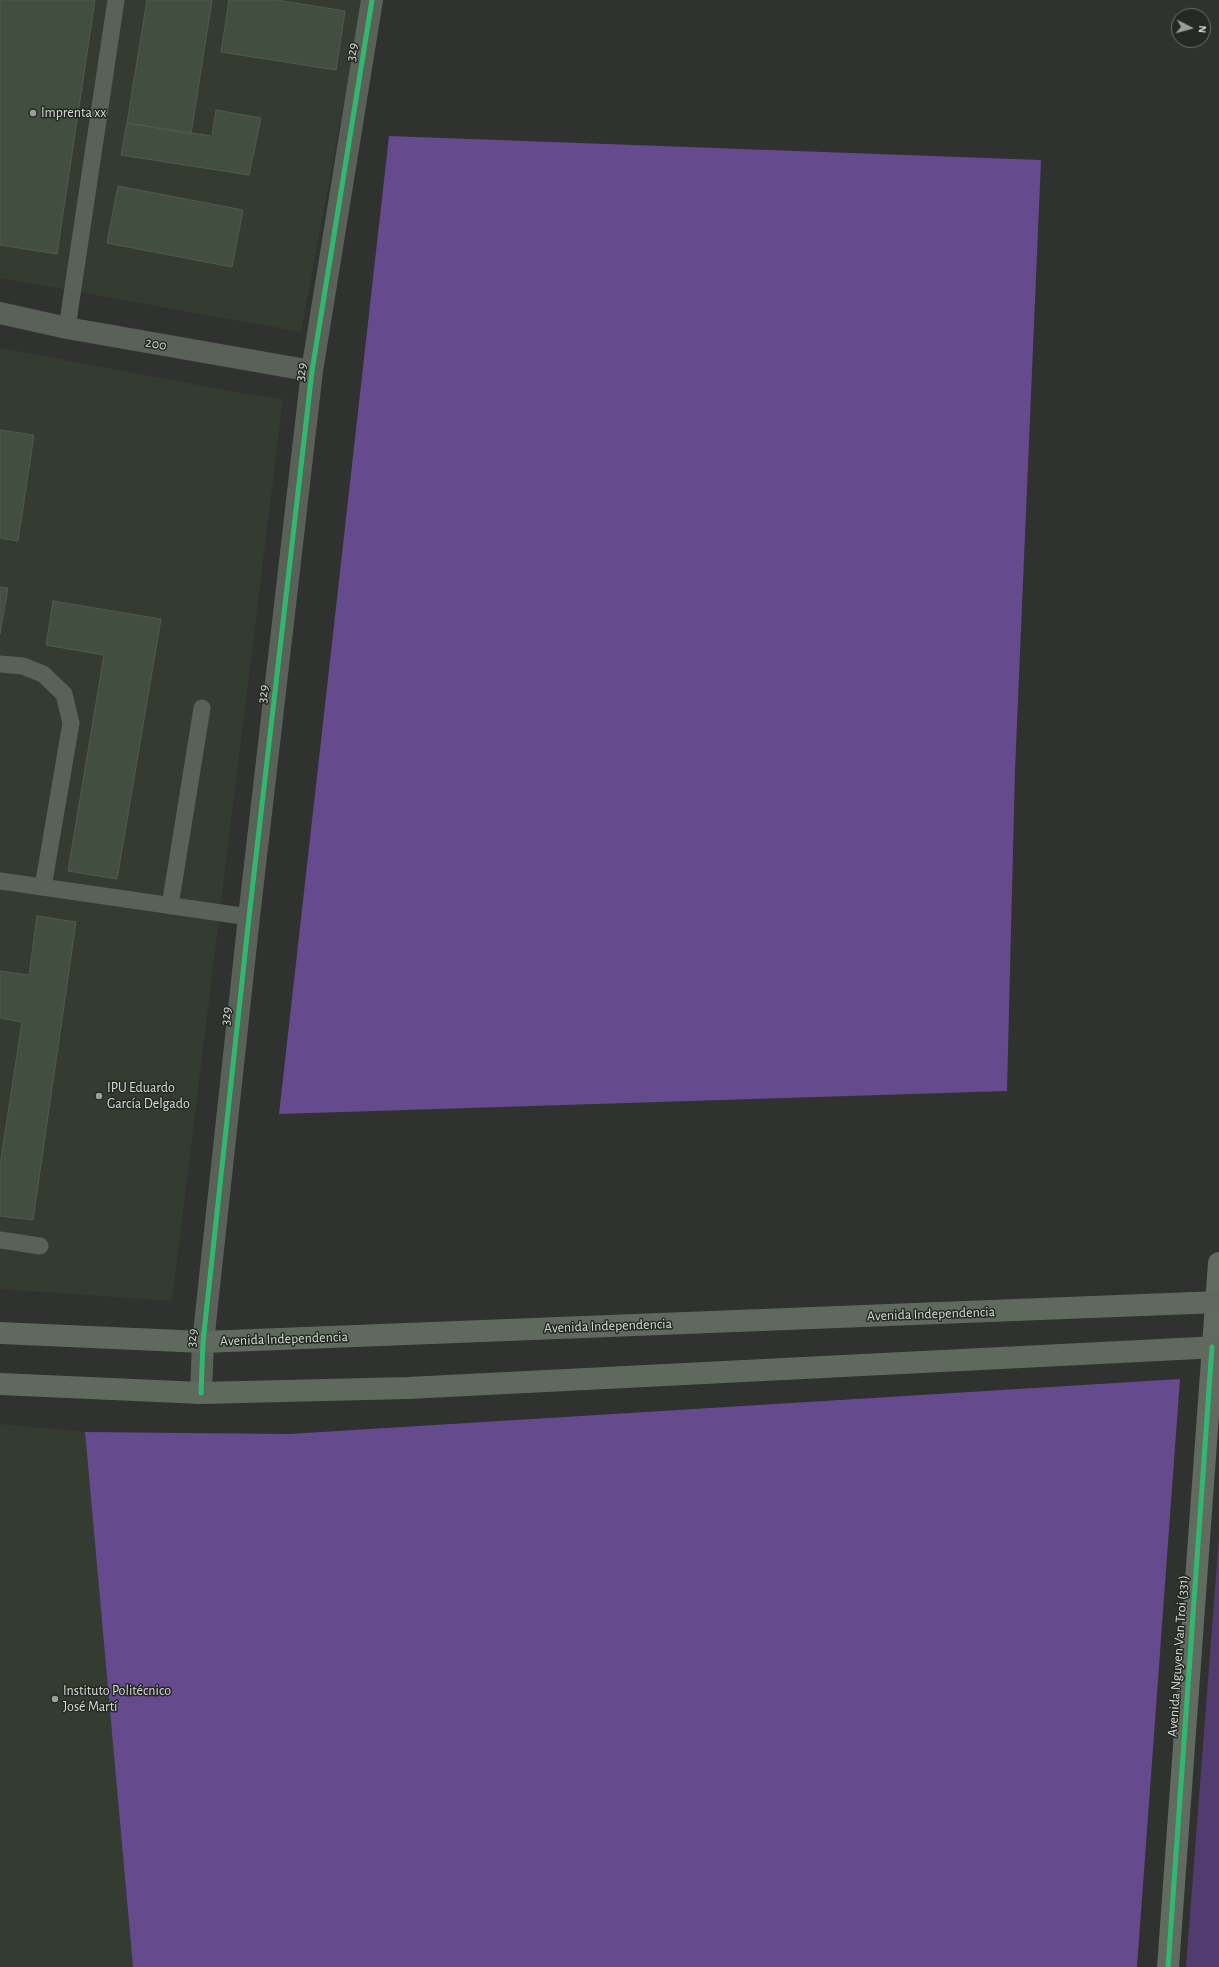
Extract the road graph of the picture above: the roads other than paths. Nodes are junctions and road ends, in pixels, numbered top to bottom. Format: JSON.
{"nodes":[{"id":1,"x":116,"y":0,"type":"edge"},
{"id":2,"x":372,"y":0,"type":"edge"},
{"id":3,"x":0,"y":313,"type":"edge"},
{"id":4,"x":67,"y":328,"type":"junction"},
{"id":5,"x":312,"y":371,"type":"junction"},
{"id":6,"x":0,"y":664,"type":"edge"},
{"id":7,"x":202,"y":708,"type":"dead end"},
{"id":8,"x":0,"y":881,"type":"edge"},
{"id":9,"x":42,"y":887,"type":"junction"},
{"id":10,"x":170,"y":906,"type":"junction"},
{"id":11,"x":249,"y":917,"type":"junction"},
{"id":12,"x":0,"y":1240,"type":"edge"},
{"id":13,"x":40,"y":1246,"type":"dead end"},
{"id":14,"x":1219,"y":1263,"type":"edge"},
{"id":15,"x":1217,"y":1302,"type":"edge"},
{"id":16,"x":0,"y":1333,"type":"edge"},
{"id":17,"x":203,"y":1342,"type":"junction"},
{"id":18,"x":1216,"y":1347,"type":"edge"},
{"id":19,"x":0,"y":1384,"type":"edge"},
{"id":20,"x":201,"y":1393,"type":"junction"},
{"id":21,"x":1168,"y":1967,"type":"edge"}],
"edges":[{"from":1,"to":4,"type":"lane"},
{"from":2,"to":5,"type":"street","name":"329"},
{"from":3,"to":4,"type":"street","name":"200"},
{"from":4,"to":5,"type":"street","name":"200"},
{"from":5,"to":11,"type":"street","name":"329"},
{"from":6,"to":9,"type":"lane"},
{"from":7,"to":10,"type":"lane"},
{"from":8,"to":9,"type":"lane"},
{"from":9,"to":10,"type":"lane"},
{"from":10,"to":11,"type":"lane"},
{"from":11,"to":17,"type":"street","name":"329"},
{"from":12,"to":13,"type":"lane"},
{"from":14,"to":15,"type":"street","name":"Avenida Nguyen Van Troi (331)"},
{"from":15,"to":17,"type":"main road","name":"Avenida Independencia"},
{"from":15,"to":18,"type":"street","name":"Avenida Nguyen Van Troi (331)"},
{"from":16,"to":17,"type":"main road","name":"Avenida Independencia"},
{"from":17,"to":20,"type":"street","name":"329"},
{"from":18,"to":20,"type":"main road"},
{"from":18,"to":21,"type":"street","name":"Avenida Nguyen Van Troi (331)"},
{"from":19,"to":20,"type":"main road"}]}
